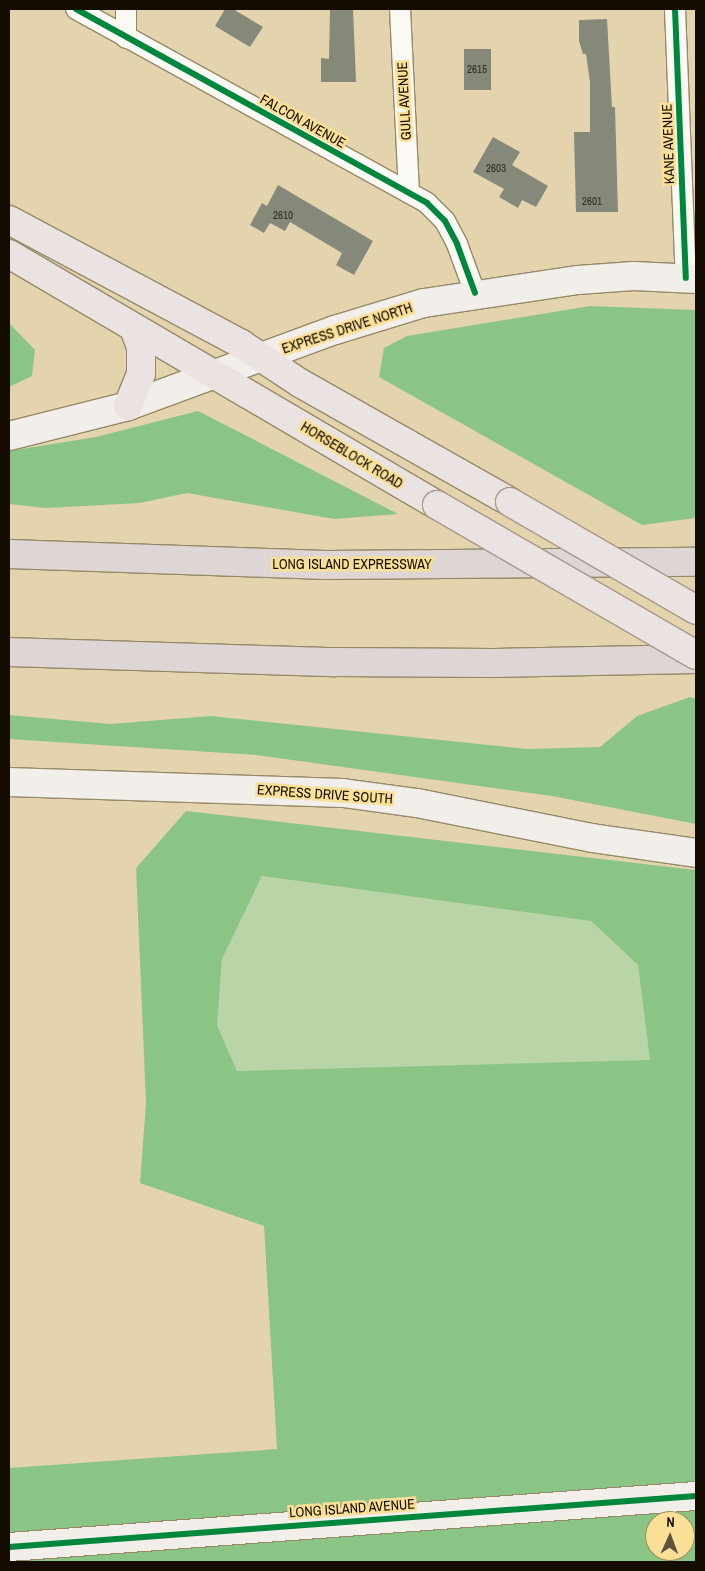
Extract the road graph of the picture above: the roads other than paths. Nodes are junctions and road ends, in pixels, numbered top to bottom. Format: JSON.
{"nodes":[{"id":1,"x":76,"y":9,"type":"edge"},
{"id":2,"x":126,"y":9,"type":"edge"},
{"id":3,"x":400,"y":9,"type":"edge"},
{"id":4,"x":675,"y":9,"type":"edge"},
{"id":5,"x":126,"y":38,"type":"junction"},
{"id":6,"x":408,"y":193,"type":"junction"},
{"id":7,"x":9,"y":220,"type":"edge"},
{"id":8,"x":9,"y":254,"type":"edge"},
{"id":9,"x":691,"y":278,"type":"edge"},
{"id":10,"x":475,"y":293,"type":"junction"},
{"id":11,"x":134,"y":328,"type":"junction"},
{"id":12,"x":261,"y":358,"type":"junction"},
{"id":13,"x":217,"y":375,"type":"junction"},
{"id":14,"x":128,"y":406,"type":"junction"},
{"id":15,"x":9,"y":436,"type":"edge"},
{"id":16,"x":9,"y":554,"type":"edge"},
{"id":17,"x":696,"y":562,"type":"edge"},
{"id":18,"x":696,"y":610,"type":"edge"},
{"id":19,"x":9,"y":652,"type":"edge"},
{"id":20,"x":696,"y":655,"type":"edge"},
{"id":21,"x":696,"y":659,"type":"edge"},
{"id":22,"x":9,"y":782,"type":"edge"},
{"id":23,"x":696,"y":853,"type":"edge"},
{"id":24,"x":696,"y":1496,"type":"edge"},
{"id":25,"x":9,"y":1547,"type":"edge"}],
"edges":[{"from":1,"to":5,"type":"street","name":"FALCON AVENUE"},
{"from":2,"to":5,"type":"street"},
{"from":3,"to":6,"type":"street","name":"GULL AVENUE"},
{"from":4,"to":9,"type":"street","name":"KANE AVENUE"},
{"from":5,"to":6,"type":"street","name":"FALCON AVENUE"},
{"from":6,"to":10,"type":"street","name":"FALCON AVENUE"},
{"from":7,"to":12,"type":"main road"},
{"from":8,"to":11,"type":"main road","name":"HORSEBLOCK ROAD"},
{"from":9,"to":10,"type":"main road","name":"EXPRESS DRIVE NORTH"},
{"from":10,"to":12,"type":"main road","name":"EXPRESS DRIVE NORTH"},
{"from":11,"to":13,"type":"main road","name":"HORSEBLOCK ROAD"},
{"from":11,"to":14,"type":"main road"},
{"from":12,"to":13,"type":"main road","name":"EXPRESS DRIVE NORTH"},
{"from":12,"to":18,"type":"main road","bridge":true},
{"from":13,"to":14,"type":"main road","name":"EXPRESS DRIVE NORTH"},
{"from":13,"to":20,"type":"main road","name":"HORSEBLOCK ROAD","bridge":true},
{"from":14,"to":15,"type":"main road","name":"EXPRESS DRIVE NORTH"},
{"from":16,"to":17,"type":"highway","name":"LONG ISLAND EXPRESSWAY"},
{"from":19,"to":21,"type":"highway"},
{"from":22,"to":23,"type":"main road","name":"EXPRESS DRIVE SOUTH"},
{"from":24,"to":25,"type":"main road","name":"LONG ISLAND AVENUE"}]}
